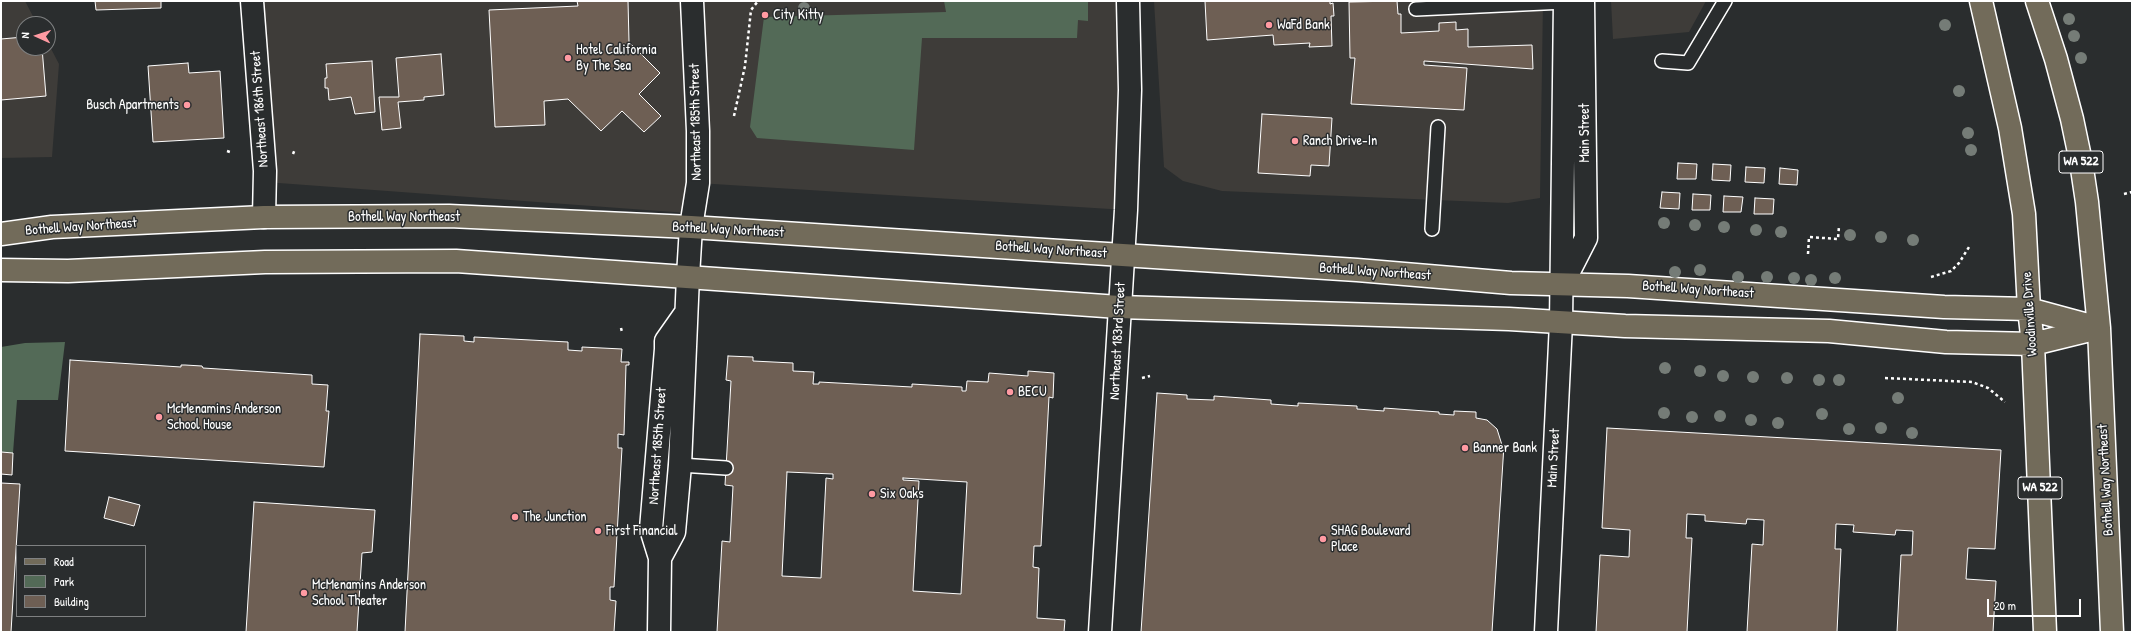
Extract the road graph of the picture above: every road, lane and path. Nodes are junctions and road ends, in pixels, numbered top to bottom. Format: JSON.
{"nodes":[{"id":1,"x":252,"y":1,"type":"edge"},
{"id":2,"x":692,"y":1,"type":"edge"},
{"id":3,"x":758,"y":1,"type":"edge"},
{"id":4,"x":1128,"y":1,"type":"edge"},
{"id":5,"x":1571,"y":1,"type":"edge"},
{"id":6,"x":1725,"y":1,"type":"edge"},
{"id":7,"x":1981,"y":1,"type":"edge"},
{"id":8,"x":2037,"y":1,"type":"edge"},
{"id":9,"x":1416,"y":9,"type":"dead end"},
{"id":10,"x":1662,"y":61,"type":"dead end"},
{"id":11,"x":734,"y":116,"type":"dead end"},
{"id":12,"x":1438,"y":127,"type":"dead end"},
{"id":13,"x":2132,"y":192,"type":"edge"},
{"id":14,"x":2124,"y":194,"type":"dead end"},
{"id":15,"x":264,"y":217,"type":"junction"},
{"id":16,"x":1839,"y":226,"type":"dead end"},
{"id":17,"x":691,"y":227,"type":"junction"},
{"id":18,"x":1432,"y":229,"type":"dead end"},
{"id":19,"x":1,"y":234,"type":"edge"},
{"id":20,"x":1969,"y":247,"type":"dead end"},
{"id":21,"x":1808,"y":254,"type":"dead end"},
{"id":22,"x":1122,"y":255,"type":"junction"},
{"id":23,"x":1,"y":270,"type":"edge"},
{"id":24,"x":688,"y":276,"type":"junction"},
{"id":25,"x":1928,"y":278,"type":"dead end"},
{"id":26,"x":1562,"y":284,"type":"junction"},
{"id":27,"x":1119,"y":307,"type":"junction"},
{"id":28,"x":2029,"y":309,"type":"junction"},
{"id":29,"x":685,"y":314,"type":"junction"},
{"id":30,"x":1561,"y":323,"type":"junction"},
{"id":31,"x":621,"y":328,"type":"dead end"},
{"id":32,"x":2099,"y":328,"type":"junction"},
{"id":33,"x":622,"y":332,"type":"dead end"},
{"id":34,"x":2033,"y":344,"type":"junction"},
{"id":35,"x":1885,"y":378,"type":"dead end"},
{"id":36,"x":2005,"y":402,"type":"dead end"},
{"id":37,"x":680,"y":464,"type":"junction"},
{"id":38,"x":726,"y":468,"type":"dead end"},
{"id":39,"x":660,"y":558,"type":"junction"},
{"id":40,"x":659,"y":632,"type":"edge"},
{"id":41,"x":1100,"y":632,"type":"edge"},
{"id":42,"x":1546,"y":632,"type":"edge"},
{"id":43,"x":2046,"y":632,"type":"edge"},
{"id":44,"x":2112,"y":632,"type":"edge"}],
"edges":[{"from":1,"to":15,"type":"street","name":"Northeast 186th Street"},
{"from":2,"to":17,"type":"street","name":"Northeast 185th Street"},
{"from":3,"to":11,"type":"path"},
{"from":4,"to":22,"type":"street","name":"Northeast 183rd Street"},
{"from":5,"to":9,"type":"lane"},
{"from":5,"to":26,"type":"street","name":"Main Street"},
{"from":6,"to":10,"type":"lane"},
{"from":7,"to":28,"type":"main road","name":"Woodinville Drive","number":"WA 522"},
{"from":8,"to":32,"type":"main road","number":"WA 522"},
{"from":12,"to":18,"type":"lane"},
{"from":13,"to":14,"type":"path"},
{"from":15,"to":17,"type":"main road","name":"Bothell Way Northeast"},
{"from":15,"to":19,"type":"main road","name":"Bothell Way Northeast"},
{"from":16,"to":21,"type":"path"},
{"from":17,"to":22,"type":"main road","name":"Bothell Way Northeast"},
{"from":17,"to":24,"type":"street","name":"Northeast 185th Street"},
{"from":20,"to":25,"type":"path"},
{"from":22,"to":26,"type":"main road","name":"Bothell Way Northeast"},
{"from":22,"to":27,"type":"street","name":"Northeast 183rd Street"},
{"from":23,"to":24,"type":"main road"},
{"from":24,"to":27,"type":"main road"},
{"from":24,"to":29,"type":"street","name":"Northeast 185th Street"},
{"from":26,"to":28,"type":"main road","name":"Bothell Way Northeast"},
{"from":26,"to":30,"type":"street","name":"Main Street"},
{"from":27,"to":30,"type":"main road"},
{"from":27,"to":41,"type":"street","name":"Northeast 183rd Street"},
{"from":28,"to":32,"type":"main road","name":"Bothell Way Northeast"},
{"from":28,"to":34,"type":"main road","name":"Woodinville Drive","number":"WA 522"},
{"from":29,"to":37,"type":"street","name":"Northeast 185th Street"},
{"from":29,"to":39,"type":"street","name":"Northeast 185th Street"},
{"from":30,"to":34,"type":"main road"},
{"from":30,"to":42,"type":"street","name":"Main Street"},
{"from":31,"to":33,"type":"path"},
{"from":32,"to":34,"type":"main road"},
{"from":32,"to":44,"type":"main road","name":"Bothell Way Northeast","number":"WA 522"},
{"from":34,"to":43,"type":"main road","name":"Woodinville Drive","number":"WA 522"},
{"from":35,"to":36,"type":"path"},
{"from":37,"to":38,"type":"lane"},
{"from":37,"to":39,"type":"street","name":"Northeast 185th Street"},
{"from":39,"to":40,"type":"street","name":"Northeast 185th Street"}]}
